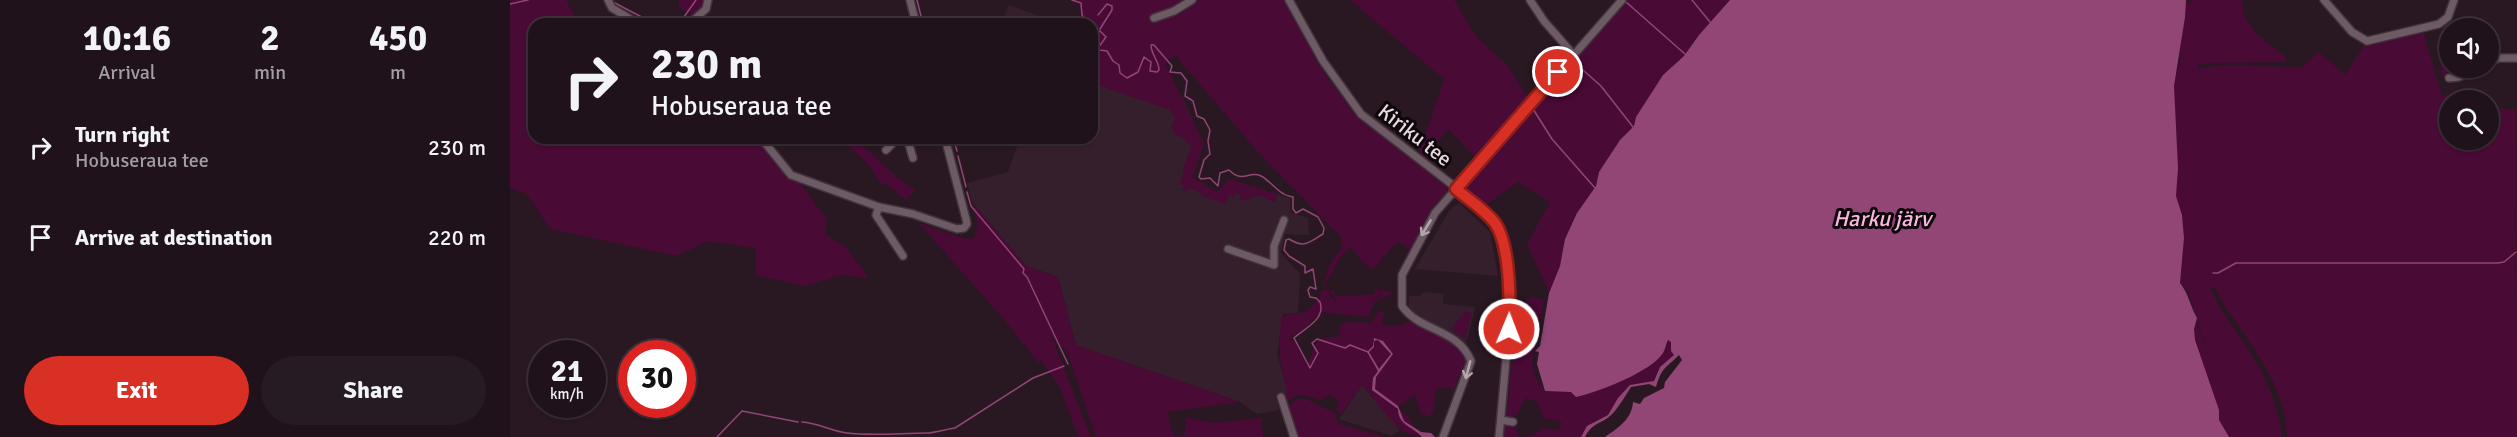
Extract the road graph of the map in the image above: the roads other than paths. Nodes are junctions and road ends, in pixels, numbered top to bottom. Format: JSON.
{"nodes":[{"id":1,"x":708,"y":0,"type":"edge"},
{"id":2,"x":910,"y":0,"type":"edge"},
{"id":3,"x":1192,"y":0,"type":"edge"},
{"id":4,"x":1289,"y":0,"type":"edge"},
{"id":5,"x":1530,"y":0,"type":"edge"},
{"id":6,"x":1622,"y":0,"type":"edge"},
{"id":7,"x":2324,"y":0,"type":"edge"},
{"id":8,"x":2454,"y":0,"type":"edge"},
{"id":9,"x":608,"y":2,"type":"edge"},
{"id":10,"x":629,"y":18,"type":"edge"},
{"id":11,"x":696,"y":18,"type":"edge"},
{"id":12,"x":914,"y":18,"type":"edge"},
{"id":13,"x":1154,"y":18,"type":"dead end"},
{"id":14,"x":1573,"y":54,"type":"junction"},
{"id":15,"x":2499,"y":58,"type":"edge"},
{"id":16,"x":2517,"y":58,"type":"edge"},
{"id":17,"x":766,"y":144,"type":"edge"},
{"id":18,"x":892,"y":144,"type":"edge"},
{"id":19,"x":909,"y":144,"type":"edge"},
{"id":20,"x":947,"y":144,"type":"edge"},
{"id":21,"x":886,"y":150,"type":"dead end"},
{"id":22,"x":913,"y":158,"type":"dead end"},
{"id":23,"x":1456,"y":189,"type":"junction"},
{"id":24,"x":879,"y":207,"type":"junction"},
{"id":25,"x":1284,"y":220,"type":"dead end"},
{"id":26,"x":1228,"y":249,"type":"dead end"},
{"id":27,"x":903,"y":256,"type":"dead end"},
{"id":28,"x":1281,"y":397,"type":"dead end"},
{"id":29,"x":1501,"y":420,"type":"junction"},
{"id":30,"x":1513,"y":422,"type":"dead end"},
{"id":31,"x":1294,"y":437,"type":"edge"},
{"id":32,"x":1443,"y":437,"type":"edge"},
{"id":33,"x":1499,"y":437,"type":"edge"}],
"edges":[{"from":1,"to":11,"type":"street"},
{"from":2,"to":12,"type":"street"},
{"from":3,"to":13,"type":"street"},
{"from":4,"to":23,"type":"street","name":"Kiriku tee"},
{"from":5,"to":14,"type":"street"},
{"from":6,"to":14,"type":"street"},
{"from":7,"to":8,"type":"street"},
{"from":9,"to":10,"type":"street"},
{"from":14,"to":23,"type":"street"},
{"from":15,"to":16,"type":"street"},
{"from":17,"to":24,"type":"street"},
{"from":18,"to":21,"type":"street"},
{"from":19,"to":22,"type":"street"},
{"from":20,"to":24,"type":"street"},
{"from":23,"to":29,"type":"street","name":"Kiriku tee"},
{"from":23,"to":32,"type":"street","one_way":true},
{"from":24,"to":27,"type":"street"},
{"from":25,"to":26,"type":"street"},
{"from":28,"to":31,"type":"street"},
{"from":29,"to":30,"type":"street"},
{"from":29,"to":33,"type":"street","name":"Kiriku tee"}]}
